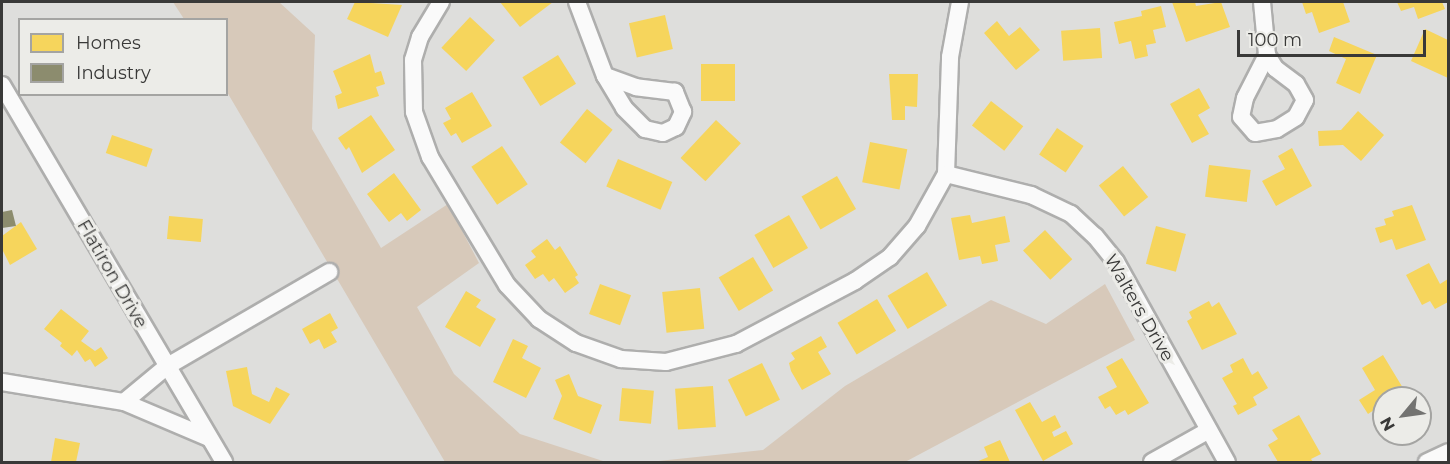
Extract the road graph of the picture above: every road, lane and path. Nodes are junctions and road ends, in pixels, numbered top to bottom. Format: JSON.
{"nodes":[{"id":1,"x":441,"y":2,"type":"edge"},
{"id":2,"x":577,"y":2,"type":"edge"},
{"id":3,"x":960,"y":2,"type":"edge"},
{"id":4,"x":1262,"y":2,"type":"edge"},
{"id":5,"x":1267,"y":55,"type":"junction"},
{"id":6,"x":605,"y":76,"type":"junction"},
{"id":7,"x":2,"y":85,"type":"edge"},
{"id":8,"x":946,"y":174,"type":"junction"},
{"id":9,"x":328,"y":273,"type":"dead end"},
{"id":10,"x":166,"y":367,"type":"junction"},
{"id":11,"x":2,"y":382,"type":"edge"},
{"id":12,"x":124,"y":402,"type":"junction"},
{"id":13,"x":1209,"y":430,"type":"junction"},
{"id":14,"x":209,"y":438,"type":"junction"},
{"id":15,"x":1449,"y":452,"type":"edge"},
{"id":16,"x":224,"y":462,"type":"edge"},
{"id":17,"x":1152,"y":462,"type":"edge"},
{"id":18,"x":1227,"y":462,"type":"edge"},
{"id":19,"x":1427,"y":462,"type":"edge"}],
"edges":[{"from":1,"to":8,"type":"street"},
{"from":2,"to":6,"type":"street"},
{"from":3,"to":8,"type":"street"},
{"from":4,"to":5,"type":"street"},
{"from":5,"to":5,"type":"street"},
{"from":6,"to":6,"type":"street"},
{"from":7,"to":10,"type":"street","name":"Flatiron Drive"},
{"from":8,"to":13,"type":"street","name":"Walters Drive"},
{"from":9,"to":10,"type":"street"},
{"from":10,"to":12,"type":"street"},
{"from":10,"to":14,"type":"street","name":"Flatiron Drive"},
{"from":11,"to":12,"type":"street"},
{"from":12,"to":14,"type":"street"},
{"from":13,"to":17,"type":"street"},
{"from":13,"to":18,"type":"street","name":"Walters Drive"},
{"from":14,"to":16,"type":"street","name":"Flatiron Drive"},
{"from":15,"to":19,"type":"street"}]}
